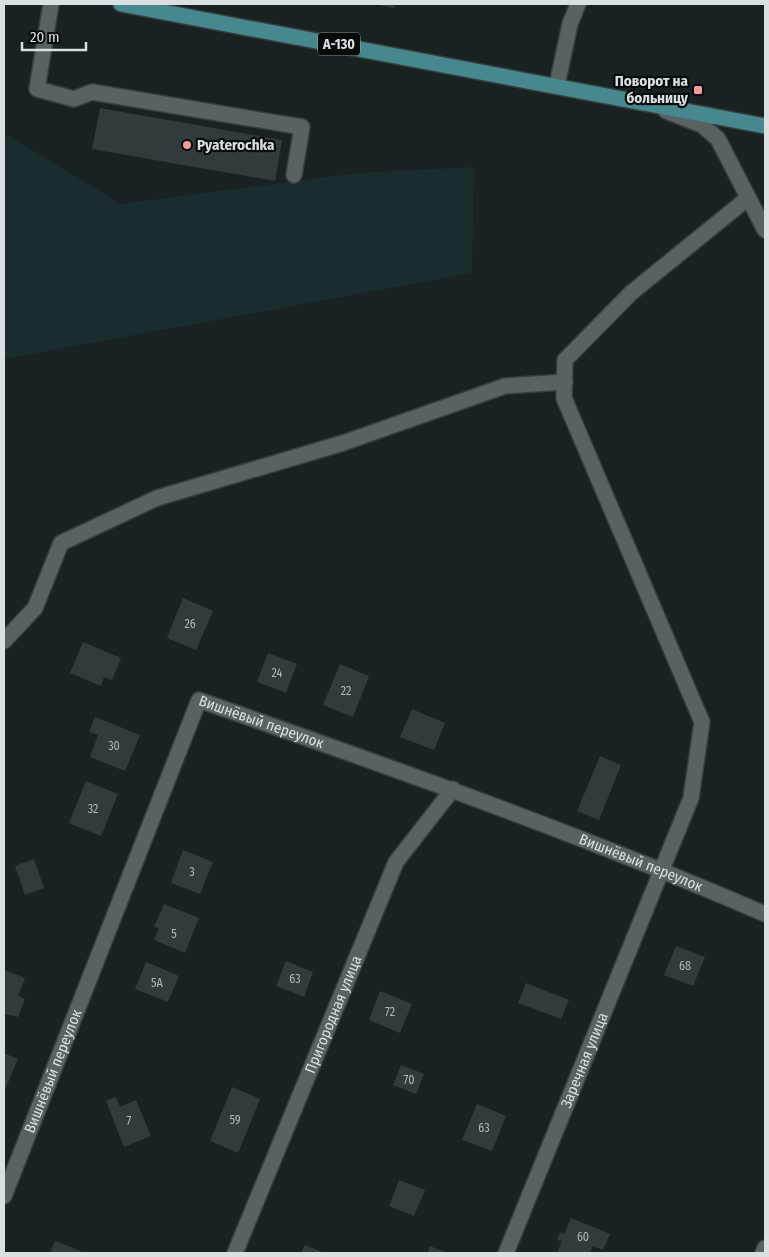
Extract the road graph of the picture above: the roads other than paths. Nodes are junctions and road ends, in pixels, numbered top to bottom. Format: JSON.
{"nodes":[{"id":1,"x":51,"y":4,"type":"edge"},
{"id":2,"x":121,"y":4,"type":"edge"},
{"id":3,"x":578,"y":4,"type":"edge"},
{"id":4,"x":156,"y":7,"type":"edge"},
{"id":5,"x":557,"y":85,"type":"junction"},
{"id":6,"x":643,"y":102,"type":"junction"},
{"id":7,"x":765,"y":126,"type":"edge"},
{"id":8,"x":294,"y":175,"type":"dead end"},
{"id":9,"x":748,"y":198,"type":"junction"},
{"id":10,"x":765,"y":230,"type":"edge"},
{"id":11,"x":564,"y":382,"type":"junction"},
{"id":12,"x":4,"y":641,"type":"edge"},
{"id":13,"x":453,"y":789,"type":"junction"},
{"id":14,"x":661,"y":869,"type":"junction"},
{"id":15,"x":765,"y":914,"type":"edge"},
{"id":16,"x":4,"y":1196,"type":"edge"},
{"id":17,"x":765,"y":1248,"type":"edge"},
{"id":18,"x":235,"y":1253,"type":"edge"},
{"id":19,"x":506,"y":1253,"type":"edge"},
{"id":20,"x":763,"y":1253,"type":"edge"}],
"edges":[{"from":1,"to":8,"type":"street"},
{"from":2,"to":4,"type":"main road","number":"А-130"},
{"from":3,"to":5,"type":"street"},
{"from":4,"to":5,"type":"main road","number":"А-130"},
{"from":5,"to":6,"type":"main road","number":"А-130"},
{"from":6,"to":7,"type":"main road","number":"А-130"},
{"from":6,"to":9,"type":"street"},
{"from":9,"to":10,"type":"street"},
{"from":9,"to":11,"type":"street","name":"Заречная улица"},
{"from":11,"to":12,"type":"street"},
{"from":11,"to":14,"type":"street","name":"Заречная улица"},
{"from":13,"to":14,"type":"street","name":"Вишнёвый переулок"},
{"from":13,"to":16,"type":"street","name":"Вишнёвый переулок"},
{"from":13,"to":18,"type":"street","name":"Пригородная улица"},
{"from":14,"to":15,"type":"street","name":"Вишнёвый переулок"},
{"from":14,"to":19,"type":"street","name":"Заречная улица"},
{"from":17,"to":20,"type":"street"}]}
